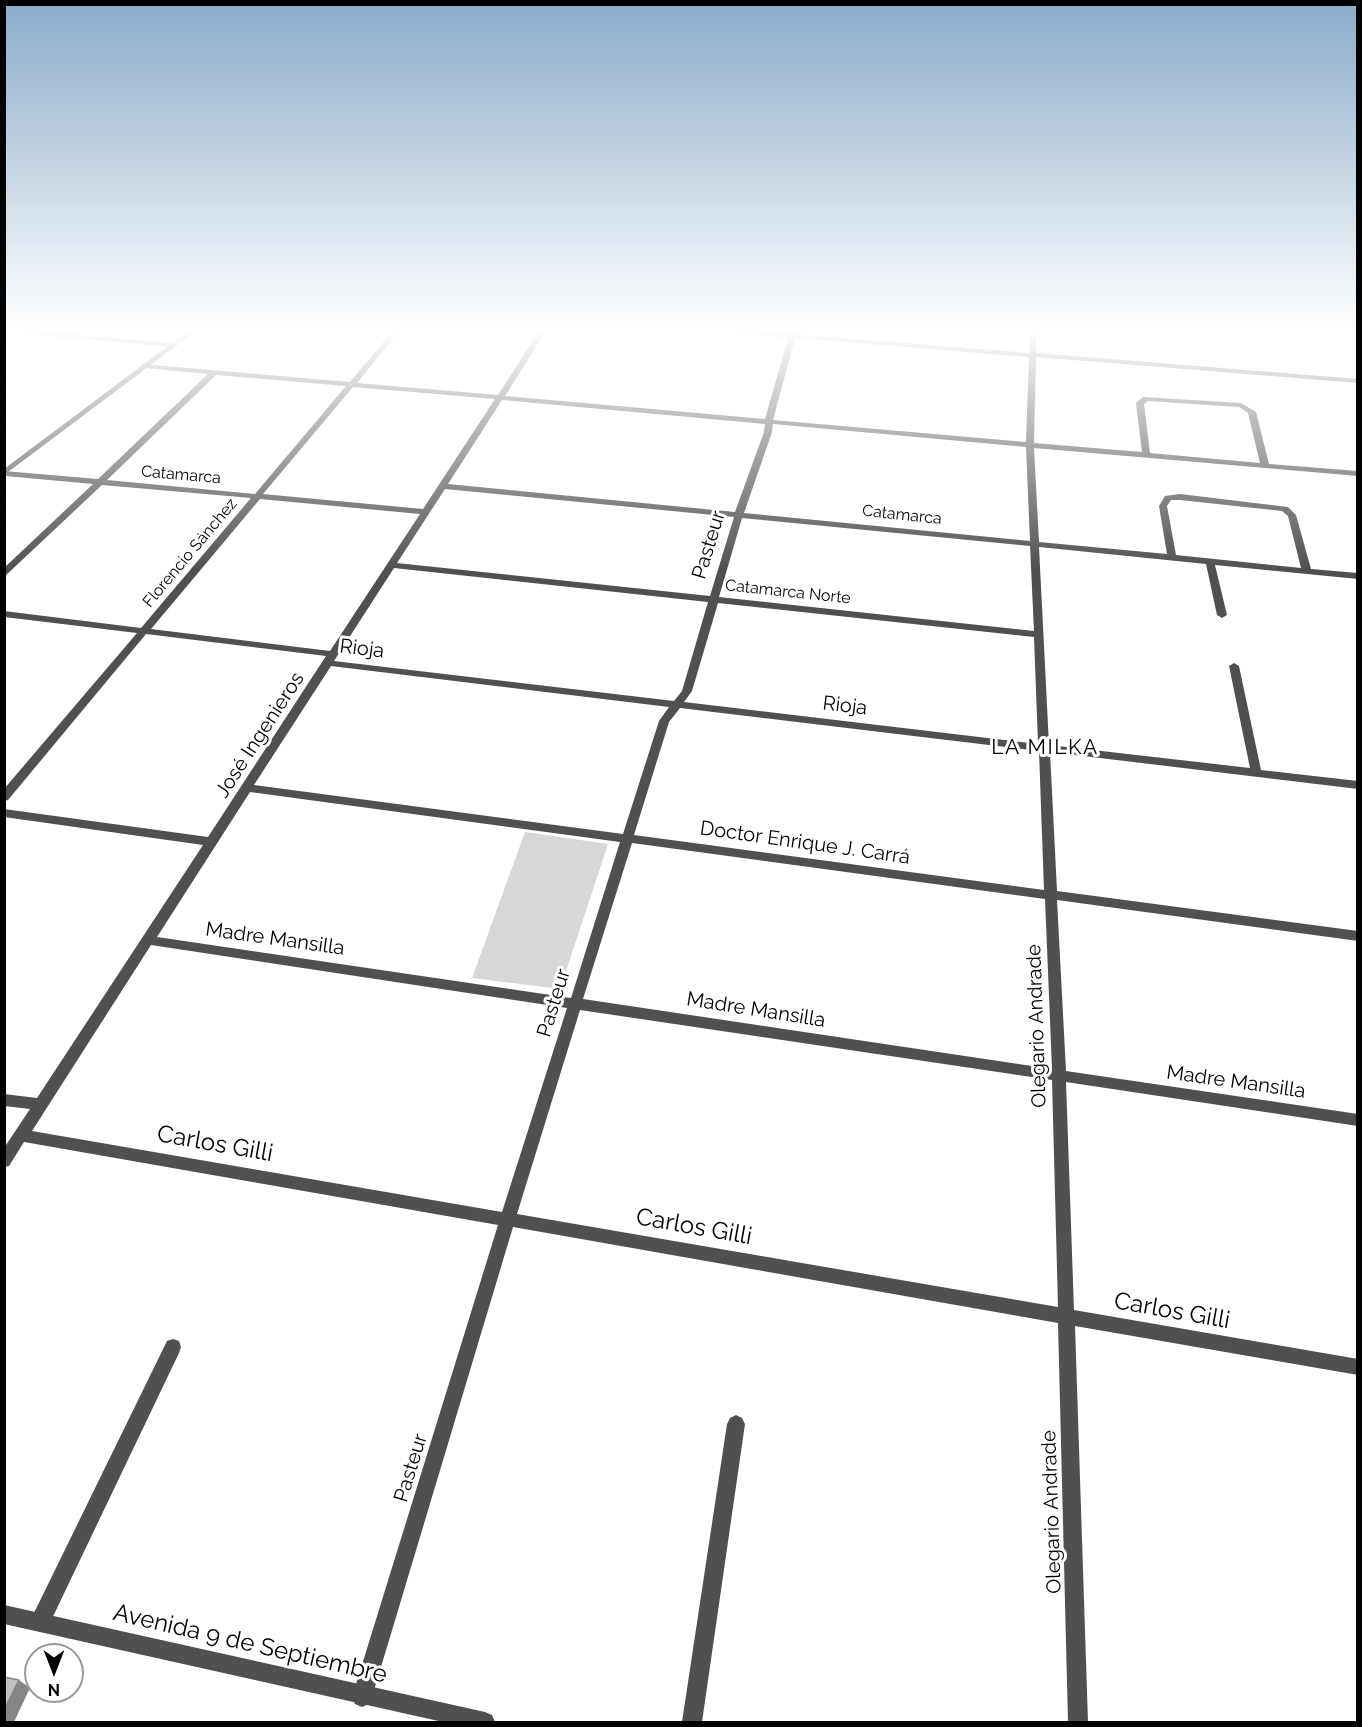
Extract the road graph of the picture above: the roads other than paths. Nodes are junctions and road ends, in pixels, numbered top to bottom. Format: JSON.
{"nodes":[{"id":1,"x":88,"y":409,"type":"edge"},
{"id":2,"x":176,"y":409,"type":"edge"},
{"id":3,"x":331,"y":409,"type":"edge"},
{"id":4,"x":493,"y":409,"type":"edge"},
{"id":5,"x":618,"y":409,"type":"edge"},
{"id":6,"x":772,"y":409,"type":"edge"},
{"id":7,"x":1031,"y":409,"type":"edge"},
{"id":8,"x":1141,"y":409,"type":"edge"},
{"id":9,"x":1247,"y":409,"type":"edge"},
{"id":10,"x":768,"y":422,"type":"junction"},
{"id":11,"x":1030,"y":445,"type":"junction"},
{"id":12,"x":1146,"y":455,"type":"junction"},
{"id":13,"x":1265,"y":465,"type":"junction"},
{"id":14,"x":4,"y":472,"type":"edge"},
{"id":15,"x":1358,"y":474,"type":"edge"},
{"id":16,"x":99,"y":482,"type":"junction"},
{"id":17,"x":442,"y":486,"type":"junction"},
{"id":18,"x":257,"y":497,"type":"junction"},
{"id":19,"x":426,"y":512,"type":"junction"},
{"id":20,"x":740,"y":514,"type":"junction"},
{"id":21,"x":1034,"y":544,"type":"junction"},
{"id":22,"x":1172,"y":558,"type":"junction"},
{"id":23,"x":1210,"y":561,"type":"junction"},
{"id":24,"x":392,"y":565,"type":"junction"},
{"id":25,"x":1307,"y":571,"type":"junction"},
{"id":26,"x":4,"y":574,"type":"edge"},
{"id":27,"x":1358,"y":576,"type":"edge"},
{"id":28,"x":713,"y":599,"type":"junction"},
{"id":29,"x":4,"y":614,"type":"edge"},
{"id":30,"x":1222,"y":615,"type":"dead end"},
{"id":31,"x":144,"y":631,"type":"junction"},
{"id":32,"x":1038,"y":634,"type":"junction"},
{"id":33,"x":330,"y":659,"type":"junction"},
{"id":34,"x":1234,"y":666,"type":"dead end"},
{"id":35,"x":676,"y":704,"type":"junction"},
{"id":36,"x":1045,"y":748,"type":"junction"},
{"id":37,"x":1256,"y":773,"type":"junction"},
{"id":38,"x":1358,"y":785,"type":"edge"},
{"id":39,"x":246,"y":788,"type":"junction"},
{"id":40,"x":4,"y":797,"type":"edge"},
{"id":41,"x":4,"y":813,"type":"edge"},
{"id":42,"x":626,"y":838,"type":"junction"},
{"id":43,"x":212,"y":842,"type":"junction"},
{"id":44,"x":1052,"y":896,"type":"junction"},
{"id":45,"x":1358,"y":936,"type":"edge"},
{"id":46,"x":148,"y":940,"type":"junction"},
{"id":47,"x":575,"y":1003,"type":"junction"},
{"id":48,"x":1059,"y":1075,"type":"junction"},
{"id":49,"x":4,"y":1100,"type":"edge"},
{"id":50,"x":40,"y":1106,"type":"junction"},
{"id":51,"x":1358,"y":1120,"type":"edge"},
{"id":52,"x":21,"y":1135,"type":"junction"},
{"id":53,"x":4,"y":1161,"type":"edge"},
{"id":54,"x":508,"y":1218,"type":"junction"},
{"id":55,"x":1065,"y":1317,"type":"junction"},
{"id":56,"x":173,"y":1347,"type":"dead end"},
{"id":57,"x":1358,"y":1367,"type":"edge"},
{"id":58,"x":736,"y":1424,"type":"dead end"},
{"id":59,"x":4,"y":1614,"type":"edge"},
{"id":60,"x":40,"y":1622,"type":"junction"},
{"id":61,"x":362,"y":1697,"type":"junction"},
{"id":62,"x":485,"y":1722,"type":"edge"},
{"id":63,"x":692,"y":1722,"type":"edge"},
{"id":64,"x":1078,"y":1722,"type":"edge"}],
"edges":[{"from":1,"to":14,"type":"street"},
{"from":2,"to":16,"type":"street"},
{"from":3,"to":18,"type":"street","name":"Florencio Sánchez"},
{"from":4,"to":17,"type":"street","name":"José Ingenieros"},
{"from":5,"to":10,"type":"street"},
{"from":6,"to":10,"type":"street","name":"Pasteur"},
{"from":7,"to":11,"type":"street","name":"Olegario Andrade"},
{"from":8,"to":12,"type":"street"},
{"from":9,"to":13,"type":"street"},
{"from":10,"to":11,"type":"street"},
{"from":10,"to":20,"type":"street","name":"Pasteur"},
{"from":11,"to":12,"type":"street"},
{"from":11,"to":21,"type":"street","name":"Olegario Andrade"},
{"from":12,"to":13,"type":"street"},
{"from":13,"to":15,"type":"street"},
{"from":14,"to":16,"type":"street","name":"Catamarca"},
{"from":16,"to":18,"type":"street","name":"Catamarca"},
{"from":16,"to":26,"type":"street"},
{"from":17,"to":19,"type":"street","name":"José Ingenieros"},
{"from":17,"to":20,"type":"street","name":"Catamarca"},
{"from":18,"to":19,"type":"street","name":"Catamarca"},
{"from":18,"to":31,"type":"street","name":"Florencio Sánchez"},
{"from":19,"to":24,"type":"street","name":"José Ingenieros"},
{"from":20,"to":21,"type":"street","name":"Catamarca"},
{"from":20,"to":28,"type":"street","name":"Pasteur"},
{"from":21,"to":22,"type":"street","name":"Catamarca"},
{"from":21,"to":32,"type":"street","name":"Olegario Andrade"},
{"from":22,"to":23,"type":"street","name":"Catamarca"},
{"from":22,"to":25,"type":"street"},
{"from":23,"to":25,"type":"street","name":"Catamarca"},
{"from":23,"to":30,"type":"street"},
{"from":24,"to":28,"type":"street","name":"Catamarca Norte"},
{"from":24,"to":33,"type":"street","name":"José Ingenieros"},
{"from":25,"to":27,"type":"street","name":"Catamarca"},
{"from":28,"to":32,"type":"street","name":"Catamarca Norte"},
{"from":28,"to":35,"type":"street","name":"Pasteur"},
{"from":29,"to":31,"type":"street","name":"Rioja"},
{"from":31,"to":33,"type":"street","name":"Rioja"},
{"from":31,"to":40,"type":"street","name":"Florencio Sánchez"},
{"from":32,"to":36,"type":"street","name":"Olegario Andrade"},
{"from":33,"to":35,"type":"street","name":"Rioja"},
{"from":33,"to":39,"type":"street","name":"José Ingenieros"},
{"from":34,"to":37,"type":"street"},
{"from":35,"to":36,"type":"street","name":"Rioja"},
{"from":35,"to":42,"type":"street","name":"Pasteur"},
{"from":36,"to":37,"type":"street","name":"Rioja"},
{"from":36,"to":44,"type":"street","name":"Olegario Andrade"},
{"from":37,"to":38,"type":"street","name":"Rioja"},
{"from":39,"to":42,"type":"street","name":"Doctor Enrique J. Carrá"},
{"from":39,"to":43,"type":"street","name":"José Ingenieros"},
{"from":41,"to":43,"type":"street"},
{"from":42,"to":44,"type":"street","name":"Doctor Enrique J. Carrá"},
{"from":42,"to":47,"type":"street","name":"Pasteur"},
{"from":43,"to":46,"type":"street","name":"José Ingenieros"},
{"from":44,"to":45,"type":"street","name":"Doctor Enrique J. Carrá"},
{"from":44,"to":48,"type":"street","name":"Olegario Andrade"},
{"from":46,"to":47,"type":"street","name":"Madre Mansilla"},
{"from":46,"to":50,"type":"street","name":"José Ingenieros"},
{"from":47,"to":48,"type":"street","name":"Madre Mansilla"},
{"from":47,"to":54,"type":"street","name":"Pasteur"},
{"from":48,"to":51,"type":"street","name":"Madre Mansilla"},
{"from":48,"to":55,"type":"street","name":"Olegario Andrade"},
{"from":49,"to":50,"type":"street"},
{"from":50,"to":52,"type":"street","name":"José Ingenieros"},
{"from":52,"to":53,"type":"street","name":"José Ingenieros"},
{"from":52,"to":54,"type":"street","name":"Carlos Gilli"},
{"from":54,"to":55,"type":"street","name":"Carlos Gilli"},
{"from":54,"to":61,"type":"street","name":"Pasteur"},
{"from":55,"to":57,"type":"street","name":"Carlos Gilli"},
{"from":55,"to":64,"type":"street","name":"Olegario Andrade"},
{"from":56,"to":60,"type":"street"},
{"from":58,"to":63,"type":"street"},
{"from":59,"to":60,"type":"street","name":"Avenida 9 de Septiembre"},
{"from":60,"to":61,"type":"street","name":"Avenida 9 de Septiembre"},
{"from":61,"to":62,"type":"street","name":"Avenida 9 de Septiembre"}]}
